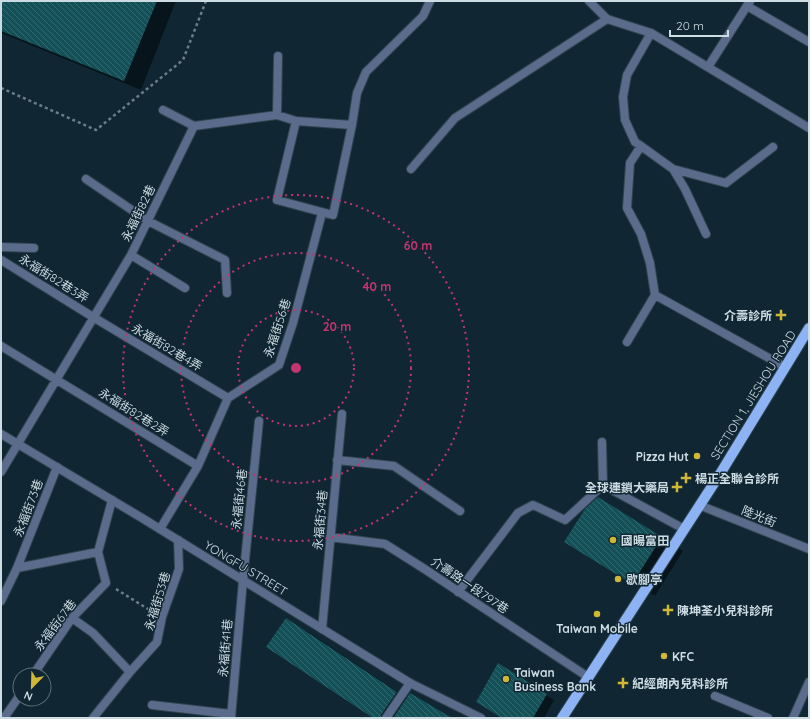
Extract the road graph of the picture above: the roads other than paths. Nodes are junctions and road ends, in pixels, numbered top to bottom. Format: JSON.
{"nodes":[{"id":1,"x":430,"y":1,"type":"edge"},
{"id":2,"x":589,"y":1,"type":"edge"},
{"id":3,"x":749,"y":3,"type":"edge"},
{"id":4,"x":607,"y":19,"type":"junction"},
{"id":5,"x":651,"y":33,"type":"junction"},
{"id":6,"x":809,"y":42,"type":"edge"},
{"id":7,"x":278,"y":56,"type":"dead end"},
{"id":8,"x":708,"y":67,"type":"junction"},
{"id":9,"x":163,"y":110,"type":"dead end"},
{"id":10,"x":277,"y":116,"type":"junction"},
{"id":11,"x":296,"y":121,"type":"junction"},
{"id":12,"x":352,"y":125,"type":"junction"},
{"id":13,"x":194,"y":126,"type":"junction"},
{"id":14,"x":809,"y":128,"type":"edge"},
{"id":15,"x":641,"y":146,"type":"junction"},
{"id":16,"x":773,"y":147,"type":"dead end"},
{"id":17,"x":411,"y":169,"type":"dead end"},
{"id":18,"x":673,"y":169,"type":"junction"},
{"id":19,"x":86,"y":179,"type":"dead end"},
{"id":20,"x":322,"y":213,"type":"junction"},
{"id":21,"x":148,"y":220,"type":"junction"},
{"id":22,"x":706,"y":234,"type":"dead end"},
{"id":23,"x":1,"y":247,"type":"edge"},
{"id":24,"x":34,"y":248,"type":"dead end"},
{"id":25,"x":131,"y":255,"type":"junction"},
{"id":26,"x":1,"y":260,"type":"edge"},
{"id":27,"x":185,"y":288,"type":"dead end"},
{"id":28,"x":227,"y":293,"type":"dead end"},
{"id":29,"x":655,"y":295,"type":"junction"},
{"id":30,"x":93,"y":317,"type":"junction"},
{"id":31,"x":809,"y":328,"type":"edge"},
{"id":32,"x":627,"y":342,"type":"dead end"},
{"id":33,"x":1,"y":346,"type":"edge"},
{"id":34,"x":785,"y":367,"type":"junction"},
{"id":35,"x":57,"y":379,"type":"junction"},
{"id":36,"x":228,"y":398,"type":"junction"},
{"id":37,"x":342,"y":414,"type":"dead end"},
{"id":38,"x":259,"y":421,"type":"dead end"},
{"id":39,"x":1,"y":434,"type":"edge"},
{"id":40,"x":602,"y":442,"type":"dead end"},
{"id":41,"x":18,"y":444,"type":"junction"},
{"id":42,"x":337,"y":460,"type":"junction"},
{"id":43,"x":198,"y":466,"type":"junction"},
{"id":44,"x":56,"y":467,"type":"junction"},
{"id":45,"x":1,"y":472,"type":"edge"},
{"id":46,"x":603,"y":485,"type":"junction"},
{"id":47,"x":112,"y":500,"type":"junction"},
{"id":48,"x":699,"y":505,"type":"junction"},
{"id":49,"x":460,"y":511,"type":"dead end"},
{"id":50,"x":160,"y":529,"type":"junction"},
{"id":51,"x":684,"y":529,"type":"junction"},
{"id":52,"x":330,"y":537,"type":"junction"},
{"id":53,"x":178,"y":540,"type":"junction"},
{"id":54,"x":809,"y":548,"type":"edge"},
{"id":55,"x":98,"y":552,"type":"junction"},
{"id":56,"x":17,"y":568,"type":"junction"},
{"id":57,"x":243,"y":580,"type":"junction"},
{"id":58,"x":4,"y":586,"type":"edge"},
{"id":59,"x":458,"y":592,"type":"junction"},
{"id":60,"x":1,"y":601,"type":"edge"},
{"id":61,"x":72,"y":618,"type":"junction"},
{"id":62,"x":322,"y":629,"type":"junction"},
{"id":63,"x":39,"y":667,"type":"edge"},
{"id":64,"x":130,"y":672,"type":"junction"},
{"id":65,"x":588,"y":677,"type":"junction"},
{"id":66,"x":809,"y":682,"type":"edge"},
{"id":67,"x":410,"y":683,"type":"junction"},
{"id":68,"x":715,"y":696,"type":"dead end"},
{"id":69,"x":152,"y":705,"type":"dead end"},
{"id":70,"x":12,"y":706,"type":"edge"},
{"id":71,"x":231,"y":716,"type":"edge"},
{"id":72,"x":4,"y":718,"type":"edge"},
{"id":73,"x":93,"y":718,"type":"edge"},
{"id":74,"x":386,"y":718,"type":"edge"},
{"id":75,"x":481,"y":718,"type":"edge"},
{"id":76,"x":562,"y":718,"type":"edge"},
{"id":77,"x":768,"y":718,"type":"edge"},
{"id":78,"x":793,"y":718,"type":"edge"}],
"edges":[{"from":1,"to":12,"type":"street"},
{"from":2,"to":4,"type":"street"},
{"from":3,"to":6,"type":"street"},
{"from":3,"to":8,"type":"street"},
{"from":4,"to":5,"type":"street"},
{"from":4,"to":17,"type":"street"},
{"from":5,"to":8,"type":"street"},
{"from":5,"to":15,"type":"street"},
{"from":7,"to":10,"type":"street"},
{"from":8,"to":14,"type":"street"},
{"from":9,"to":13,"type":"street"},
{"from":10,"to":11,"type":"street"},
{"from":10,"to":13,"type":"street"},
{"from":11,"to":12,"type":"street"},
{"from":11,"to":20,"type":"street"},
{"from":12,"to":20,"type":"street"},
{"from":13,"to":21,"type":"street","name":"永福街82巷"},
{"from":15,"to":18,"type":"street"},
{"from":15,"to":29,"type":"street"},
{"from":16,"to":18,"type":"street"},
{"from":18,"to":22,"type":"street"},
{"from":19,"to":21,"type":"street"},
{"from":20,"to":36,"type":"street","name":"永福街56巷"},
{"from":21,"to":25,"type":"street","name":"永福街82巷"},
{"from":21,"to":28,"type":"street"},
{"from":23,"to":24,"type":"street"},
{"from":25,"to":27,"type":"street"},
{"from":25,"to":30,"type":"street","name":"永福街82巷"},
{"from":26,"to":30,"type":"street","name":"永福街82巷3弄"},
{"from":29,"to":32,"type":"street"},
{"from":29,"to":34,"type":"street"},
{"from":30,"to":35,"type":"street","name":"永福街82巷"},
{"from":30,"to":36,"type":"street","name":"永福街82巷4弄"},
{"from":31,"to":34,"type":"main road","name":"SECTION 1, JIESHOU ROAD"},
{"from":33,"to":35,"type":"street","name":"永福街82巷2弄"},
{"from":34,"to":48,"type":"main road","name":"SECTION 1, JIESHOU ROAD"},
{"from":35,"to":41,"type":"street","name":"永福街82巷"},
{"from":35,"to":43,"type":"street","name":"永福街82巷2弄"},
{"from":36,"to":43,"type":"street"},
{"from":37,"to":42,"type":"street","name":"永福街34巷"},
{"from":38,"to":57,"type":"street","name":"永福街46巷"},
{"from":39,"to":41,"type":"street","name":"YONGFU STREET"},
{"from":40,"to":46,"type":"street"},
{"from":41,"to":44,"type":"street","name":"YONGFU STREET"},
{"from":41,"to":45,"type":"street","name":"永福街82巷"},
{"from":42,"to":49,"type":"street"},
{"from":42,"to":52,"type":"street","name":"永福街34巷"},
{"from":43,"to":50,"type":"street"},
{"from":44,"to":47,"type":"street","name":"YONGFU STREET"},
{"from":44,"to":56,"type":"street","name":"永福街73巷"},
{"from":46,"to":51,"type":"street"},
{"from":46,"to":59,"type":"street"},
{"from":47,"to":50,"type":"street","name":"YONGFU STREET"},
{"from":47,"to":55,"type":"street"},
{"from":48,"to":51,"type":"main road","name":"SECTION 1, JIESHOU ROAD"},
{"from":48,"to":54,"type":"street","name":"陸光街"},
{"from":50,"to":53,"type":"street","name":"YONGFU STREET"},
{"from":51,"to":65,"type":"main road","name":"SECTION 1, JIESHOU ROAD"},
{"from":52,"to":59,"type":"street","name":"介壽路一段797巷"},
{"from":52,"to":62,"type":"street","name":"永福街34巷"},
{"from":53,"to":57,"type":"street","name":"YONGFU STREET"},
{"from":53,"to":64,"type":"street","name":"永福街53巷"},
{"from":55,"to":56,"type":"street"},
{"from":55,"to":61,"type":"street","name":"永福街67巷"},
{"from":56,"to":58,"type":"street","name":"永福街73巷"},
{"from":57,"to":62,"type":"street","name":"YONGFU STREET"},
{"from":57,"to":71,"type":"street","name":"永福街41巷"},
{"from":58,"to":60,"type":"street","name":"永福街73巷"},
{"from":59,"to":65,"type":"street","name":"介壽路一段797巷"},
{"from":61,"to":63,"type":"street","name":"永福街67巷"},
{"from":61,"to":64,"type":"street"},
{"from":62,"to":67,"type":"street","name":"YONGFU STREET"},
{"from":64,"to":73,"type":"street","name":"永福街53巷"},
{"from":65,"to":76,"type":"main road","name":"SECTION 1, JIESHOU ROAD"},
{"from":66,"to":78,"type":"street"},
{"from":67,"to":74,"type":"street"},
{"from":67,"to":75,"type":"street","name":"YONGFU STREET"},
{"from":68,"to":77,"type":"street"},
{"from":69,"to":71,"type":"street"},
{"from":70,"to":72,"type":"street"}]}
